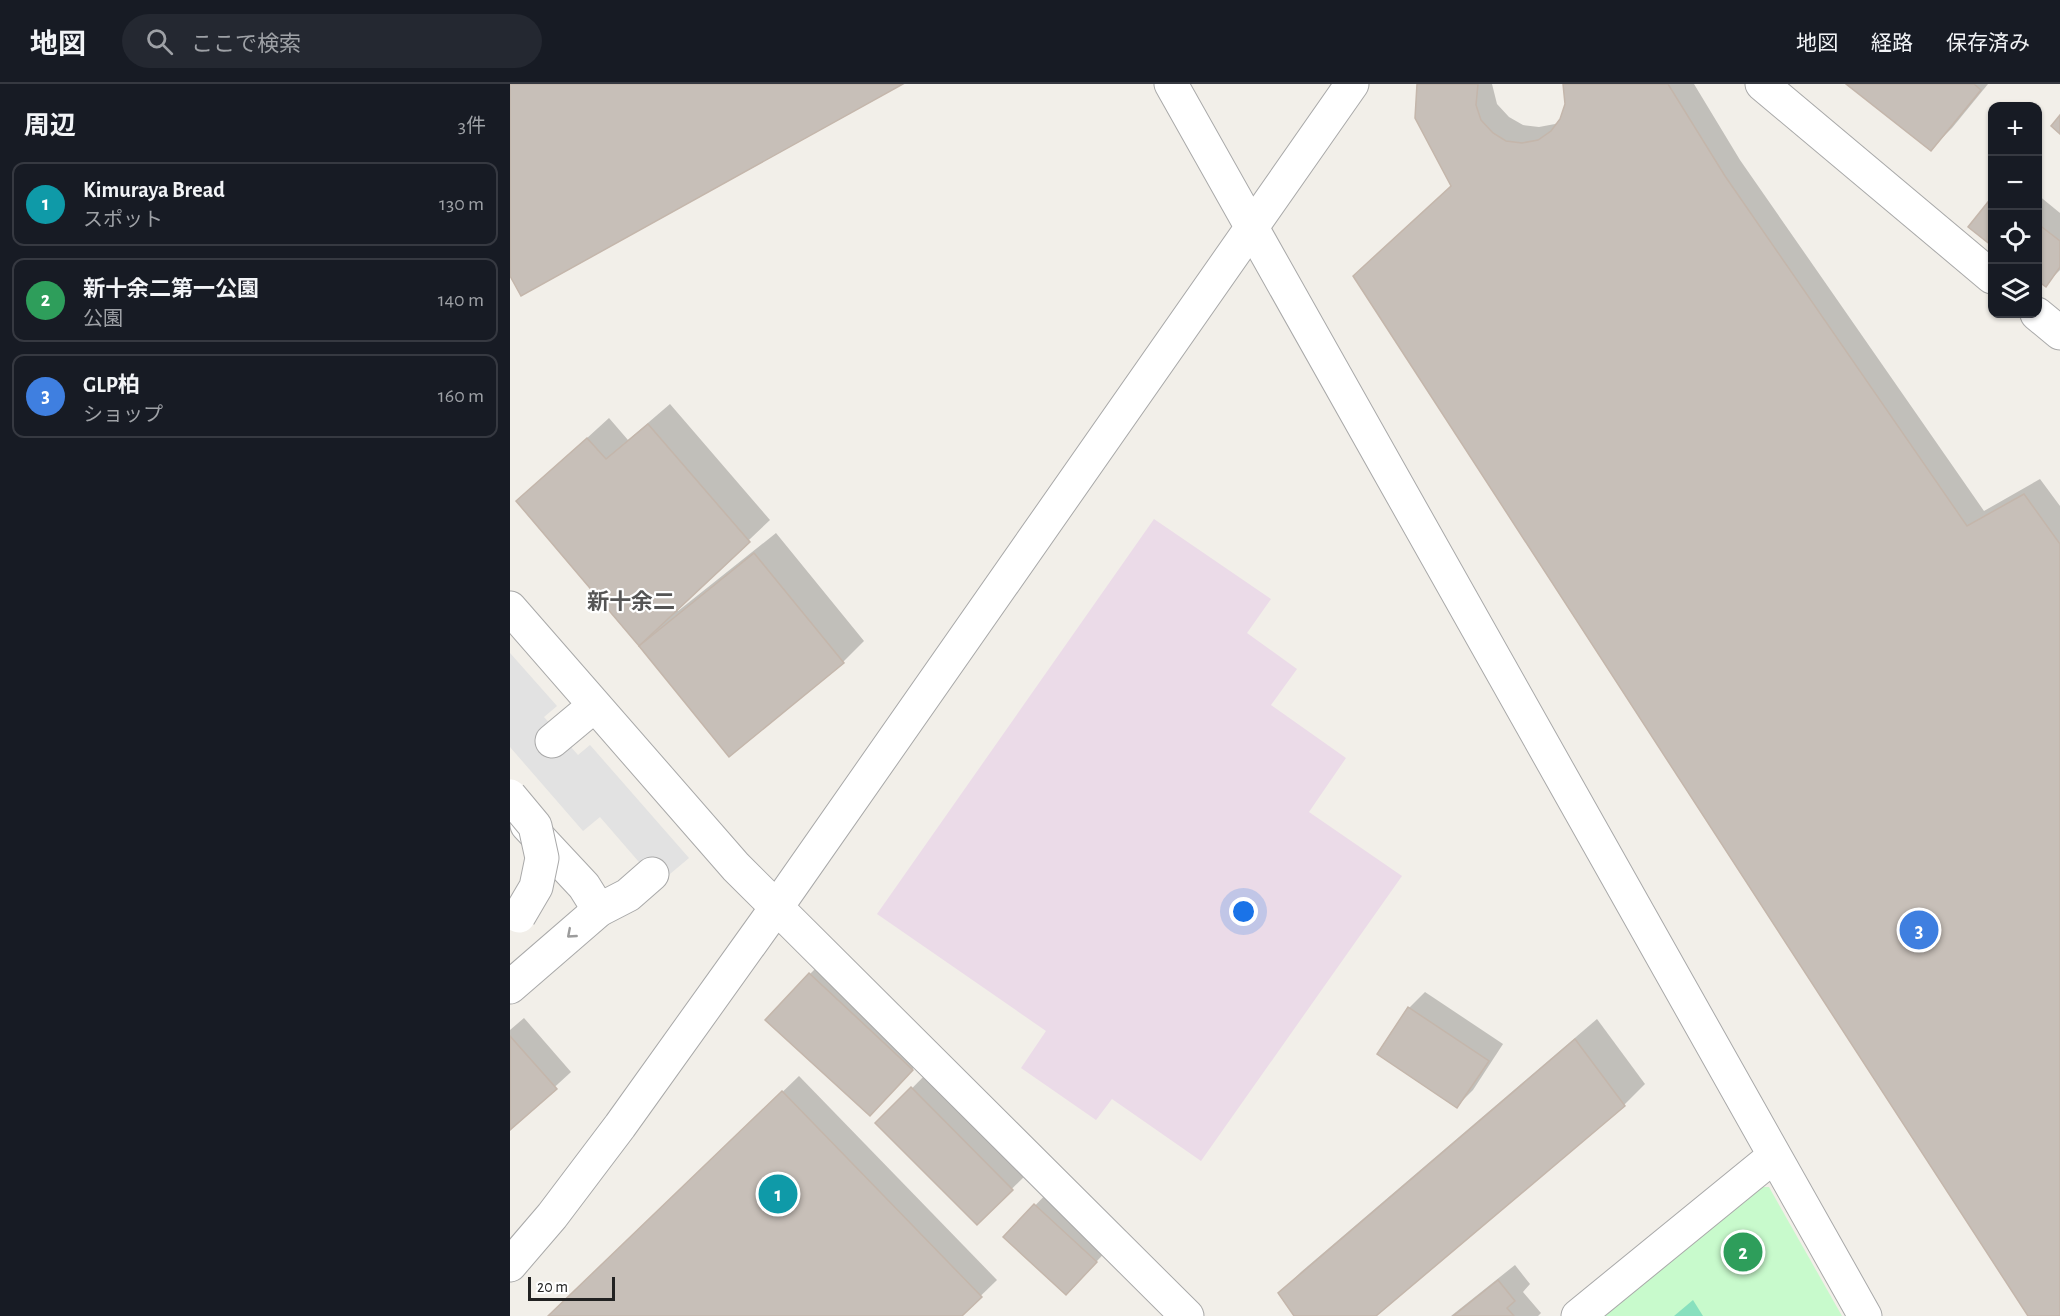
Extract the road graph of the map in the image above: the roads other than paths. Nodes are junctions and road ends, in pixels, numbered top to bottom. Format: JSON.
{"nodes":[{"id":1,"x":1171,"y":84,"type":"edge"},
{"id":2,"x":1352,"y":84,"type":"edge"},
{"id":3,"x":1762,"y":84,"type":"edge"},
{"id":4,"x":1252,"y":226,"type":"junction"},
{"id":5,"x":1988,"y":274,"type":"edge"},
{"id":6,"x":2042,"y":318,"type":"edge"},
{"id":7,"x":2060,"y":333,"type":"edge"},
{"id":8,"x":510,"y":608,"type":"edge"},
{"id":9,"x":594,"y":706,"type":"junction"},
{"id":10,"x":552,"y":741,"type":"dead end"},
{"id":11,"x":510,"y":796,"type":"edge"},
{"id":12,"x":510,"y":810,"type":"edge"},
{"id":13,"x":652,"y":874,"type":"dead end"},
{"id":14,"x":776,"y":908,"type":"junction"},
{"id":15,"x":599,"y":910,"type":"junction"},
{"id":16,"x":515,"y":919,"type":"edge"},
{"id":17,"x":510,"y":987,"type":"edge"},
{"id":18,"x":1774,"y":1156,"type":"junction"},
{"id":19,"x":510,"y":1266,"type":"edge"},
{"id":20,"x":1187,"y":1316,"type":"edge"},
{"id":21,"x":1578,"y":1316,"type":"edge"},
{"id":22,"x":1865,"y":1316,"type":"edge"}],
"edges":[{"from":1,"to":4,"type":"street"},
{"from":2,"to":4,"type":"street"},
{"from":3,"to":5,"type":"street"},
{"from":4,"to":14,"type":"street"},
{"from":4,"to":18,"type":"street"},
{"from":6,"to":7,"type":"street"},
{"from":8,"to":9,"type":"street"},
{"from":9,"to":10,"type":"street"},
{"from":9,"to":14,"type":"street"},
{"from":11,"to":16,"type":"street","bridge":true},
{"from":12,"to":15,"type":"street"},
{"from":13,"to":15,"type":"street"},
{"from":14,"to":19,"type":"street"},
{"from":14,"to":20,"type":"street"},
{"from":15,"to":17,"type":"street","one_way":true},
{"from":18,"to":21,"type":"street"},
{"from":18,"to":22,"type":"street"}]}
